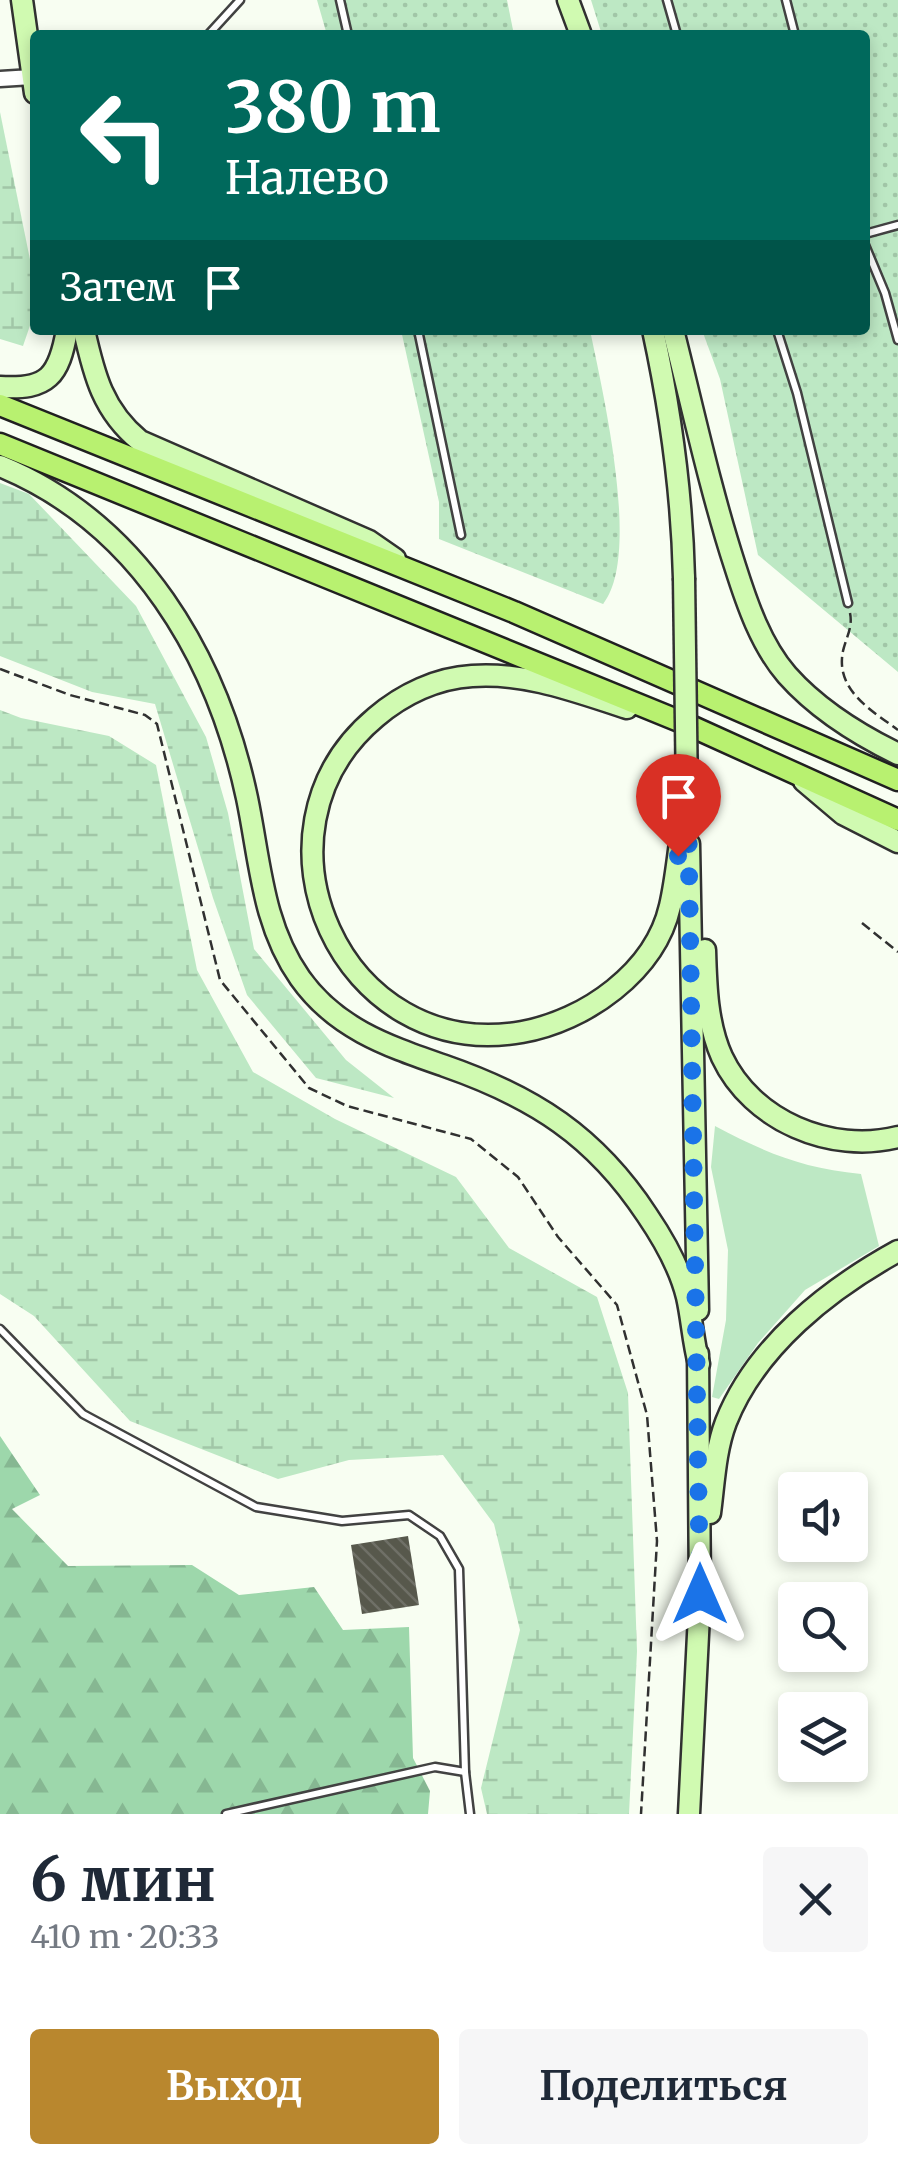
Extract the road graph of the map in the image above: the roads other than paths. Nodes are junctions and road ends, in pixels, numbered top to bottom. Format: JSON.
{"nodes":[{"id":1,"x":22,"y":0,"type":"edge"},
{"id":2,"x":240,"y":0,"type":"edge"},
{"id":3,"x":340,"y":0,"type":"edge"},
{"id":4,"x":567,"y":0,"type":"edge"},
{"id":5,"x":667,"y":0,"type":"edge"},
{"id":6,"x":786,"y":0,"type":"edge"},
{"id":7,"x":213,"y":30,"type":"edge"},
{"id":8,"x":347,"y":30,"type":"edge"},
{"id":9,"x":577,"y":30,"type":"edge"},
{"id":10,"x":676,"y":30,"type":"edge"},
{"id":11,"x":794,"y":30,"type":"edge"},
{"id":12,"x":30,"y":55,"type":"edge"},
{"id":13,"x":0,"y":79,"type":"edge"},
{"id":14,"x":30,"y":82,"type":"edge"},
{"id":15,"x":898,"y":225,"type":"edge"},
{"id":16,"x":870,"y":233,"type":"edge"},
{"id":17,"x":870,"y":257,"type":"edge"},
{"id":18,"x":66,"y":335,"type":"edge"},
{"id":19,"x":85,"y":335,"type":"edge"},
{"id":20,"x":419,"y":335,"type":"edge"},
{"id":21,"x":654,"y":335,"type":"edge"},
{"id":22,"x":674,"y":335,"type":"edge"},
{"id":23,"x":779,"y":335,"type":"edge"},
{"id":24,"x":898,"y":340,"type":"edge"},
{"id":25,"x":0,"y":387,"type":"edge"},
{"id":26,"x":0,"y":406,"type":"edge"},
{"id":27,"x":0,"y":444,"type":"edge"},
{"id":28,"x":0,"y":466,"type":"edge"},
{"id":29,"x":461,"y":535,"type":"dead end"},
{"id":30,"x":418,"y":574,"type":"junction"},
{"id":31,"x":848,"y":603,"type":"road end"},
{"id":32,"x":684,"y":723,"type":"junction"},
{"id":33,"x":898,"y":754,"type":"edge"},
{"id":34,"x":794,"y":774,"type":"junction"},
{"id":35,"x":898,"y":780,"type":"edge"},
{"id":36,"x":687,"y":799,"type":"junction"},
{"id":37,"x":898,"y":820,"type":"edge"},
{"id":38,"x":898,"y":842,"type":"edge"},
{"id":39,"x":690,"y":873,"type":"junction"},
{"id":40,"x":898,"y":1137,"type":"edge"},
{"id":41,"x":898,"y":1251,"type":"edge"},
{"id":42,"x":0,"y":1329,"type":"edge"},
{"id":43,"x":698,"y":1364,"type":"junction"},
{"id":44,"x":700,"y":1594,"type":"junction"},
{"id":45,"x":466,"y":1772,"type":"junction"},
{"id":46,"x":226,"y":1814,"type":"edge"},
{"id":47,"x":470,"y":1814,"type":"edge"},
{"id":48,"x":689,"y":1814,"type":"edge"}],
"edges":[{"from":1,"to":12,"type":"main road"},
{"from":2,"to":7,"type":"lane"},
{"from":3,"to":8,"type":"lane"},
{"from":4,"to":9,"type":"main road"},
{"from":5,"to":10,"type":"lane"},
{"from":6,"to":11,"type":"lane"},
{"from":13,"to":14,"type":"street"},
{"from":15,"to":16,"type":"lane"},
{"from":17,"to":24,"type":"lane"},
{"from":18,"to":25,"type":"main road"},
{"from":19,"to":30,"type":"main road"},
{"from":20,"to":29,"type":"lane"},
{"from":21,"to":36,"type":"main road","bridge":true},
{"from":22,"to":33,"type":"main road"},
{"from":23,"to":31,"type":"lane"},
{"from":26,"to":30,"type":"main road"},
{"from":27,"to":32,"type":"main road"},
{"from":28,"to":43,"type":"main road"},
{"from":30,"to":35,"type":"main road"},
{"from":32,"to":34,"type":"main road"},
{"from":32,"to":36,"type":"main road"},
{"from":34,"to":37,"type":"main road"},
{"from":34,"to":38,"type":"main road"},
{"from":36,"to":39,"type":"main road"},
{"from":39,"to":40,"type":"main road"},
{"from":39,"to":43,"type":"main road"},
{"from":41,"to":44,"type":"main road"},
{"from":42,"to":45,"type":"lane"},
{"from":43,"to":44,"type":"main road"},
{"from":44,"to":48,"type":"main road"},
{"from":45,"to":46,"type":"lane"},
{"from":45,"to":47,"type":"lane"}]}
